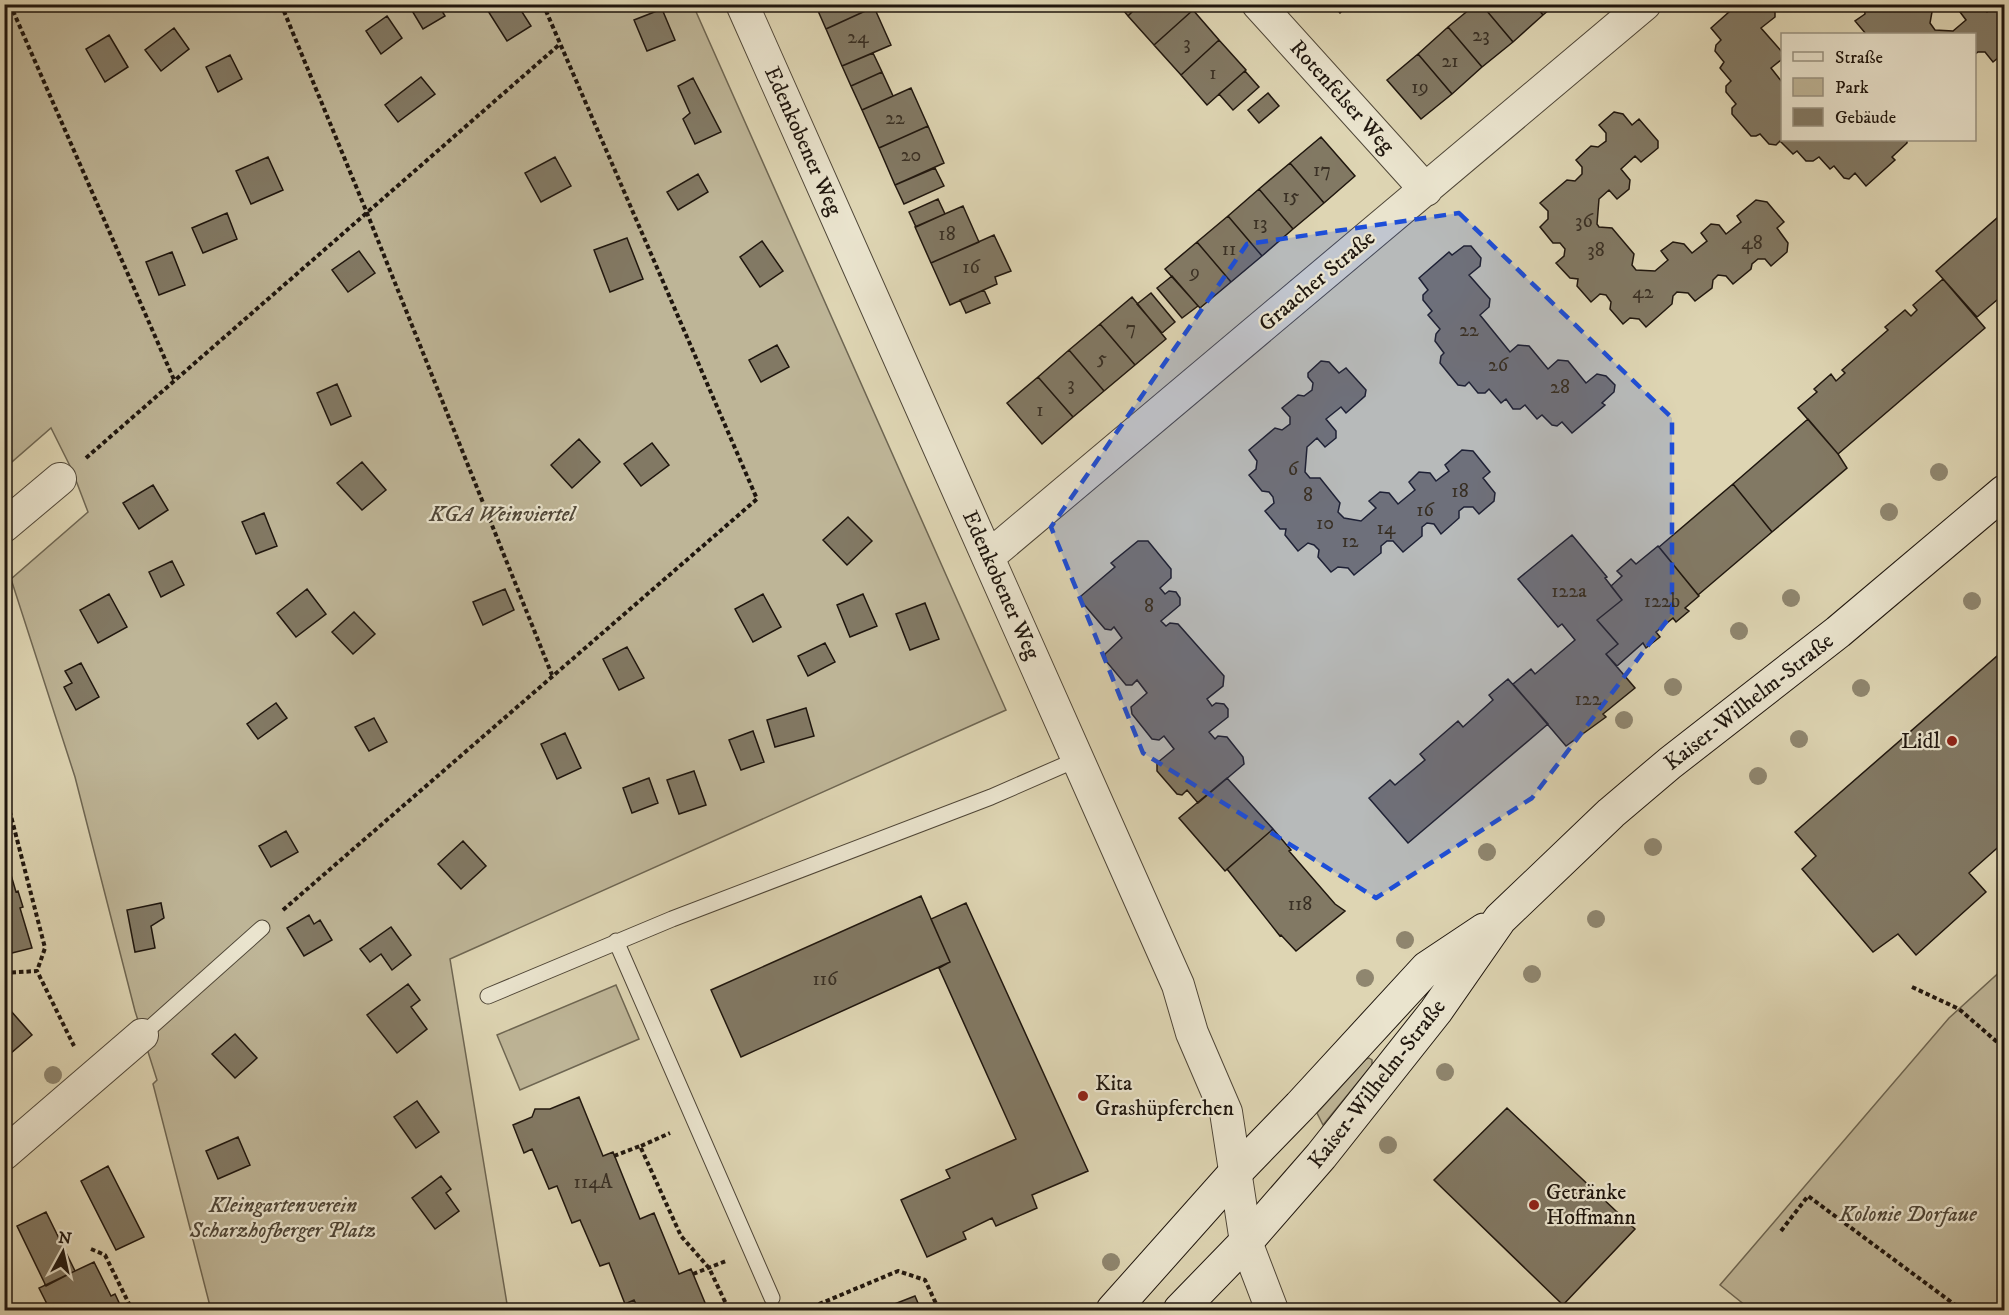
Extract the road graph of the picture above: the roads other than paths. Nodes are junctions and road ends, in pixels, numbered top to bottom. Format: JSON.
{"nodes":[{"id":1,"x":742,"y":4,"type":"edge"},
{"id":2,"x":1258,"y":4,"type":"edge"},
{"id":3,"x":1645,"y":4,"type":"edge"},
{"id":4,"x":1426,"y":190,"type":"junction"},
{"id":5,"x":70,"y":471,"type":"road end"},
{"id":6,"x":2004,"y":492,"type":"edge"},
{"id":7,"x":4,"y":525,"type":"edge"},
{"id":8,"x":988,"y":557,"type":"junction"},
{"id":9,"x":1078,"y":759,"type":"junction"},
{"id":10,"x":1500,"y":919,"type":"junction"},
{"id":11,"x":262,"y":928,"type":"road end"},
{"id":12,"x":616,"y":941,"type":"junction"},
{"id":13,"x":489,"y":996,"type":"dead end"},
{"id":14,"x":142,"y":1035,"type":"joint"},
{"id":15,"x":4,"y":1154,"type":"edge"},
{"id":16,"x":1235,"y":1173,"type":"junction"},
{"id":17,"x":1246,"y":1242,"type":"junction"},
{"id":18,"x":772,"y":1298,"type":"dead end"},
{"id":19,"x":1113,"y":1311,"type":"edge"},
{"id":20,"x":1180,"y":1311,"type":"edge"},
{"id":21,"x":1272,"y":1311,"type":"edge"}],
"edges":[{"from":1,"to":8,"type":"street","name":"Edenkobener Weg"},
{"from":2,"to":4,"type":"street","name":"Rotenfelser Weg"},
{"from":3,"to":4,"type":"street","name":"Graacher Straße"},
{"from":4,"to":8,"type":"street","name":"Graacher Straße"},
{"from":5,"to":7,"type":"street"},
{"from":6,"to":10,"type":"main road","name":"Kaiser-Wilhelm-Straße"},
{"from":8,"to":9,"type":"street","name":"Edenkobener Weg"},
{"from":9,"to":12,"type":"lane"},
{"from":9,"to":16,"type":"street","name":"Edenkobener Weg"},
{"from":10,"to":16,"type":"main road","name":"Kaiser-Wilhelm-Straße"},
{"from":10,"to":17,"type":"main road","name":"Kaiser-Wilhelm-Straße"},
{"from":11,"to":14,"type":"lane"},
{"from":12,"to":13,"type":"lane"},
{"from":12,"to":18,"type":"lane"},
{"from":14,"to":15,"type":"street"},
{"from":16,"to":17,"type":"street"},
{"from":16,"to":19,"type":"main road","name":"Kaiser-Wilhelm-Straße"},
{"from":17,"to":20,"type":"main road","name":"Kaiser-Wilhelm-Straße"},
{"from":17,"to":21,"type":"street"}]}
